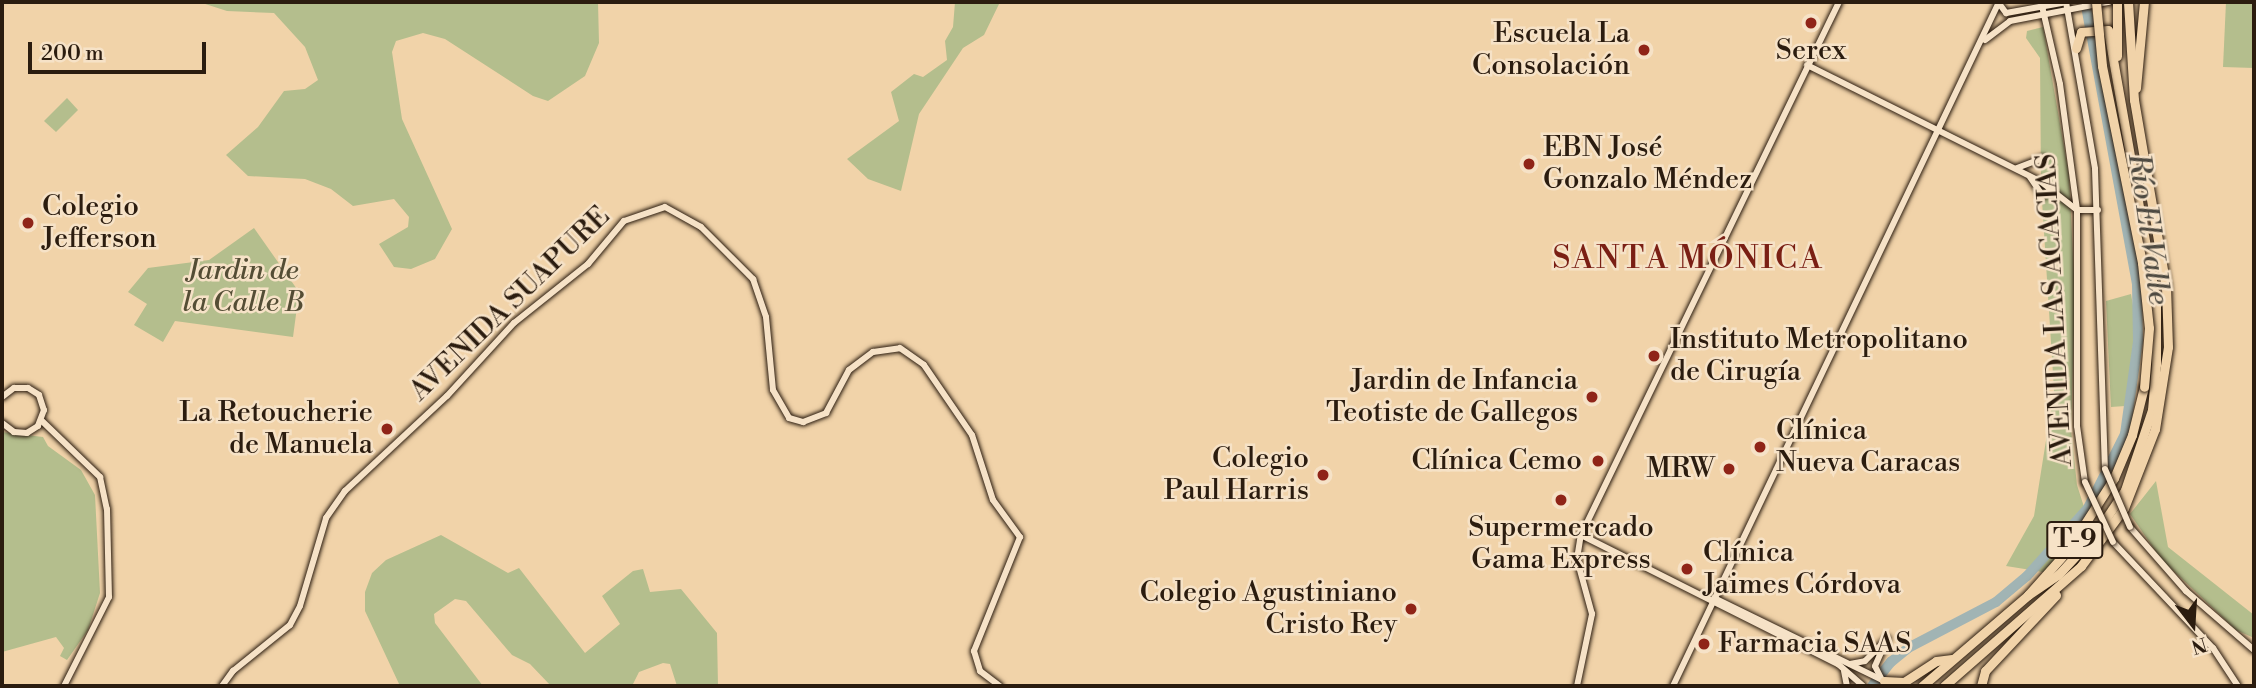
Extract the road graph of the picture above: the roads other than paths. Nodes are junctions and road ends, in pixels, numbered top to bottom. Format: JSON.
{"nodes":[{"id":1,"x":1839,"y":2,"type":"edge"},
{"id":2,"x":1999,"y":2,"type":"edge"},
{"id":3,"x":2066,"y":2,"type":"edge"},
{"id":4,"x":2096,"y":2,"type":"edge"},
{"id":5,"x":2109,"y":2,"type":"edge"},
{"id":6,"x":2117,"y":2,"type":"edge"},
{"id":7,"x":2128,"y":2,"type":"edge"},
{"id":8,"x":2144,"y":2,"type":"edge"},
{"id":9,"x":2042,"y":6,"type":"junction"},
{"id":10,"x":2067,"y":10,"type":"junction"},
{"id":11,"x":2044,"y":14,"type":"junction"},
{"id":12,"x":1979,"y":47,"type":"junction"},
{"id":13,"x":2076,"y":48,"type":"junction"},
{"id":14,"x":1807,"y":65,"type":"junction"},
{"id":15,"x":2118,"y":82,"type":"junction"},
{"id":16,"x":2134,"y":100,"type":"junction"},
{"id":17,"x":1939,"y":131,"type":"junction"},
{"id":18,"x":2042,"y":158,"type":"dead end"},
{"id":19,"x":2015,"y":168,"type":"junction"},
{"id":20,"x":2026,"y":174,"type":"junction"},
{"id":21,"x":2052,"y":189,"type":"junction"},
{"id":22,"x":2077,"y":210,"type":"junction"},
{"id":23,"x":2098,"y":210,"type":"junction"},
{"id":24,"x":2,"y":397,"type":"edge"},
{"id":25,"x":41,"y":421,"type":"junction"},
{"id":26,"x":2,"y":423,"type":"edge"},
{"id":27,"x":1581,"y":535,"type":"junction"},
{"id":28,"x":2081,"y":566,"type":"junction"},
{"id":29,"x":2028,"y":595,"type":"junction"},
{"id":30,"x":1713,"y":601,"type":"junction"},
{"id":31,"x":2254,"y":650,"type":"edge"},
{"id":32,"x":1954,"y":658,"type":"junction"},
{"id":33,"x":1838,"y":664,"type":"junction"},
{"id":34,"x":1850,"y":664,"type":"junction"},
{"id":35,"x":1884,"y":681,"type":"junction"},
{"id":36,"x":64,"y":686,"type":"edge"},
{"id":37,"x":222,"y":686,"type":"edge"},
{"id":38,"x":1000,"y":686,"type":"edge"},
{"id":39,"x":1577,"y":686,"type":"edge"},
{"id":40,"x":1673,"y":686,"type":"edge"},
{"id":41,"x":1847,"y":686,"type":"edge"},
{"id":42,"x":1863,"y":686,"type":"edge"},
{"id":43,"x":1922,"y":686,"type":"edge"},
{"id":44,"x":1944,"y":686,"type":"edge"},
{"id":45,"x":1981,"y":686,"type":"edge"},
{"id":46,"x":2238,"y":686,"type":"edge"}],
"edges":[{"from":1,"to":14,"type":"street"},
{"from":2,"to":9,"type":"street"},
{"from":2,"to":12,"type":"street"},
{"from":3,"to":9,"type":"street"},
{"from":3,"to":10,"type":"street","name":"AVENIDA LAS ACACIAS"},
{"from":4,"to":29,"type":"highway","number":"T-9","bridge":true},
{"from":5,"to":10,"type":"street"},
{"from":6,"to":15,"type":"highway"},
{"from":7,"to":16,"type":"highway","number":"T-9"},
{"from":8,"to":16,"type":"highway"},
{"from":9,"to":11,"type":"street","name":"AVENIDA LAS ACACIAS"},
{"from":10,"to":11,"type":"street"},
{"from":10,"to":13,"type":"street","name":"AVENIDA LAS ACACIAS"},
{"from":11,"to":12,"type":"street"},
{"from":11,"to":22,"type":"street","name":"AVENIDA LAS ACACIAS"},
{"from":12,"to":17,"type":"street"},
{"from":13,"to":15,"type":"highway"},
{"from":13,"to":23,"type":"street","name":"AVENIDA LAS ACACIAS"},
{"from":14,"to":17,"type":"street"},
{"from":14,"to":27,"type":"street"},
{"from":15,"to":29,"type":"highway"},
{"from":16,"to":28,"type":"highway","number":"T-9"},
{"from":17,"to":19,"type":"street"},
{"from":17,"to":30,"type":"street"},
{"from":18,"to":19,"type":"street"},
{"from":19,"to":20,"type":"street"},
{"from":20,"to":21,"type":"street"},
{"from":20,"to":21,"type":"street"},
{"from":21,"to":22,"type":"street"},
{"from":22,"to":23,"type":"street"},
{"from":22,"to":46,"type":"street","name":"AVENIDA LAS ACACIAS","bridge":true},
{"from":23,"to":31,"type":"street","name":"AVENIDA LAS ACACIAS","bridge":true},
{"from":24,"to":25,"type":"street"},
{"from":25,"to":26,"type":"street"},
{"from":25,"to":36,"type":"street"},
{"from":27,"to":30,"type":"street"},
{"from":27,"to":39,"type":"street"},
{"from":28,"to":44,"type":"highway","number":"T-9"},
{"from":28,"to":45,"type":"highway","number":"T-9"},
{"from":29,"to":32,"type":"highway","number":"T-9"},
{"from":30,"to":33,"type":"street"},
{"from":30,"to":34,"type":"street"},
{"from":30,"to":40,"type":"street"},
{"from":32,"to":35,"type":"highway"},
{"from":32,"to":43,"type":"highway","number":"T-9"},
{"from":33,"to":41,"type":"street"},
{"from":33,"to":42,"type":"street"},
{"from":34,"to":35,"type":"street"},
{"from":34,"to":35,"type":"street"},
{"from":37,"to":38,"type":"street","name":"AVENIDA SUAPURE"}]}
